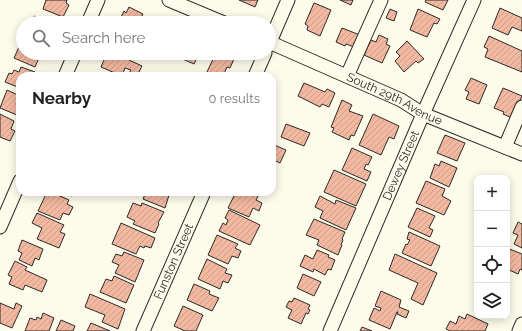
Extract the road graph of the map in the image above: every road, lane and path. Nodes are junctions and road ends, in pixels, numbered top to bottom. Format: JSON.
{"nodes":[{"id":1,"x":98,"y":0,"type":"edge"},
{"id":2,"x":169,"y":0,"type":"edge"},
{"id":3,"x":288,"y":0,"type":"edge"},
{"id":4,"x":381,"y":0,"type":"edge"},
{"id":5,"x":474,"y":0,"type":"edge"},
{"id":6,"x":91,"y":16,"type":"edge"},
{"id":7,"x":207,"y":16,"type":"edge"},
{"id":8,"x":276,"y":27,"type":"edge"},
{"id":9,"x":276,"y":48,"type":"edge"},
{"id":10,"x":72,"y":60,"type":"edge"},
{"id":11,"x":262,"y":60,"type":"edge"},
{"id":12,"x":67,"y":72,"type":"edge"},
{"id":13,"x":257,"y":72,"type":"edge"},
{"id":14,"x":347,"y":76,"type":"junction"},
{"id":15,"x":522,"y":107,"type":"edge"},
{"id":16,"x":423,"y":114,"type":"junction"},
{"id":17,"x":505,"y":147,"type":"junction"},
{"id":18,"x":522,"y":154,"type":"edge"},
{"id":19,"x":16,"y":190,"type":"edge"},
{"id":20,"x":202,"y":196,"type":"edge"},
{"id":21,"x":0,"y":227,"type":"edge"},
{"id":22,"x":522,"y":324,"type":"edge"},
{"id":23,"x":143,"y":331,"type":"edge"},
{"id":24,"x":330,"y":331,"type":"edge"},
{"id":25,"x":519,"y":331,"type":"edge"}],
"edges":[{"from":1,"to":6,"type":"street"},
{"from":2,"to":7,"type":"street"},
{"from":3,"to":8,"type":"street"},
{"from":4,"to":14,"type":"street"},
{"from":5,"to":16,"type":"street","name":"Dewey Street"},
{"from":9,"to":14,"type":"street","name":"South 29th Avenue"},
{"from":10,"to":12,"type":"street"},
{"from":11,"to":13,"type":"street"},
{"from":14,"to":16,"type":"street","name":"South 29th Avenue"},
{"from":15,"to":17,"type":"street"},
{"from":16,"to":17,"type":"street","name":"South 29th Avenue"},
{"from":16,"to":24,"type":"street","name":"Dewey Street"},
{"from":17,"to":18,"type":"street","name":"South 29th Avenue"},
{"from":19,"to":21,"type":"street"},
{"from":20,"to":23,"type":"street","name":"Funston Street"},
{"from":22,"to":25,"type":"street"}]}
